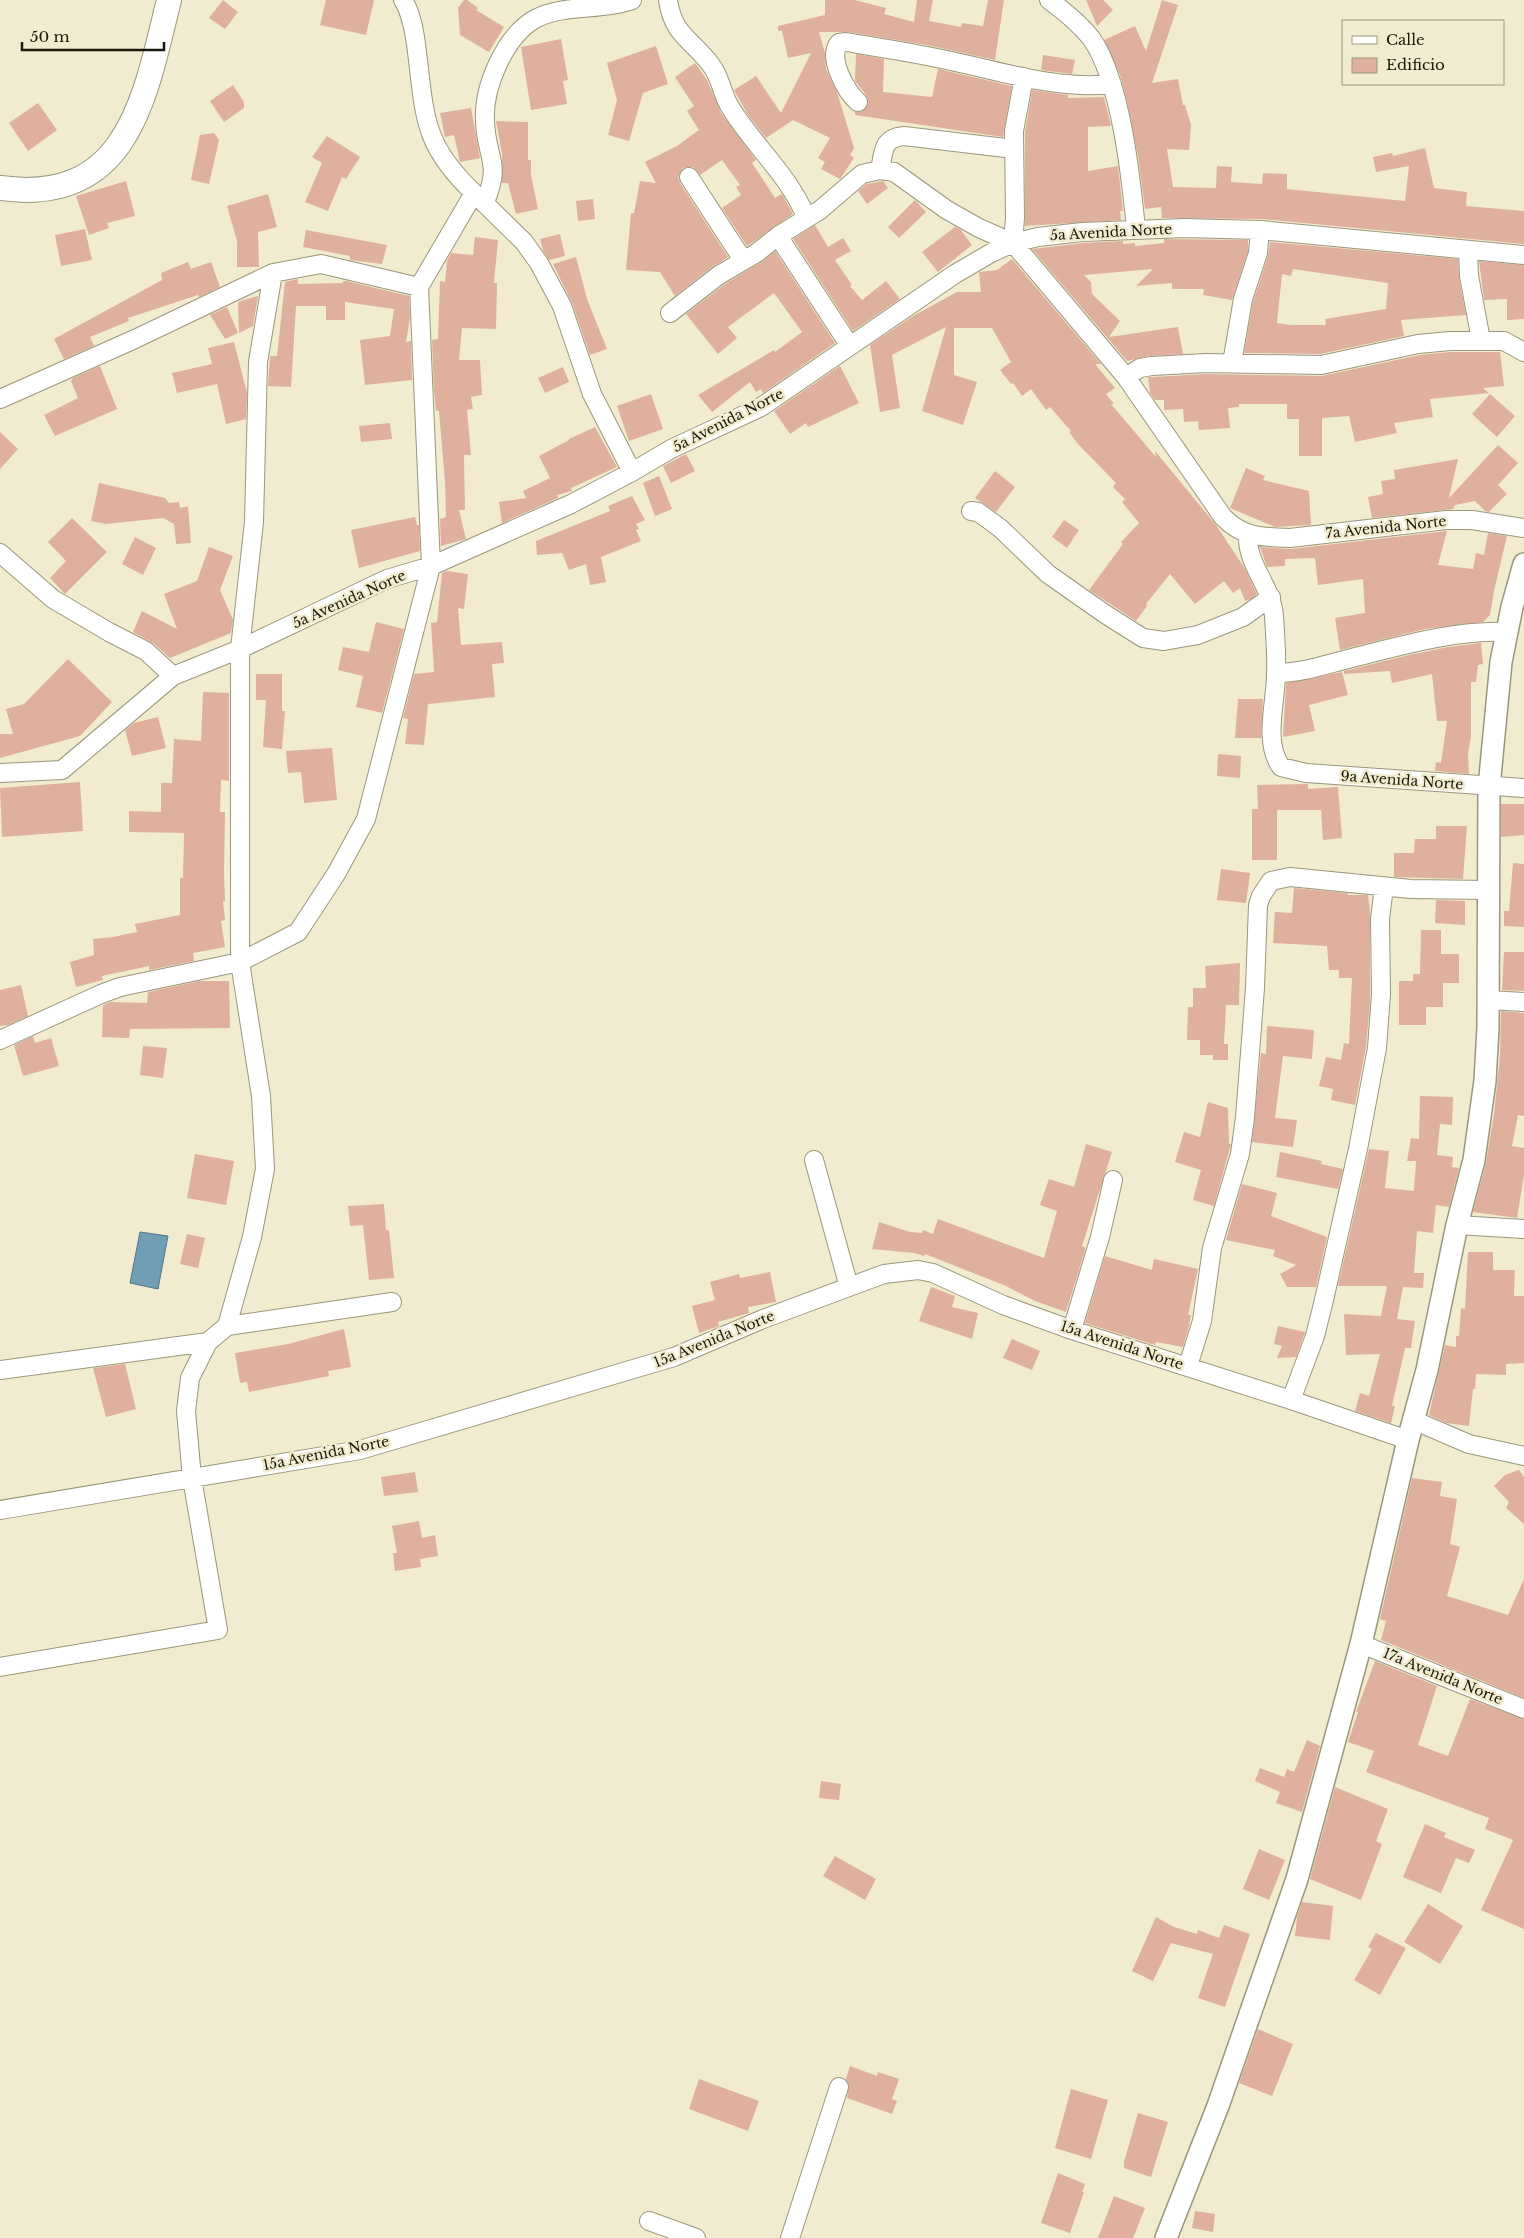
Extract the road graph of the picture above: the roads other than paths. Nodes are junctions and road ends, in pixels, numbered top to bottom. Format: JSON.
{"nodes":[{"id":1,"x":169,"y":0,"type":"edge"},
{"id":2,"x":403,"y":0,"type":"edge"},
{"id":3,"x":632,"y":0,"type":"edge"},
{"id":4,"x":668,"y":0,"type":"edge"},
{"id":5,"x":1049,"y":0,"type":"edge"},
{"id":6,"x":1024,"y":78,"type":"junction"},
{"id":7,"x":1112,"y":84,"type":"junction"},
{"id":8,"x":858,"y":102,"type":"dead end"},
{"id":9,"x":1014,"y":149,"type":"junction"},
{"id":10,"x":880,"y":170,"type":"junction"},
{"id":11,"x":689,"y":177,"type":"dead end"},
{"id":12,"x":0,"y":188,"type":"edge"},
{"id":13,"x":479,"y":197,"type":"junction"},
{"id":14,"x":806,"y":217,"type":"junction"},
{"id":15,"x":1136,"y":229,"type":"junction"},
{"id":16,"x":1260,"y":230,"type":"junction"},
{"id":17,"x":778,"y":236,"type":"junction"},
{"id":18,"x":1013,"y":244,"type":"junction"},
{"id":19,"x":1468,"y":250,"type":"junction"},
{"id":20,"x":1524,"y":255,"type":"edge"},
{"id":21,"x":743,"y":260,"type":"junction"},
{"id":22,"x":273,"y":273,"type":"junction"},
{"id":23,"x":419,"y":287,"type":"junction"},
{"id":24,"x":670,"y":313,"type":"dead end"},
{"id":25,"x":1481,"y":340,"type":"junction"},
{"id":26,"x":850,"y":346,"type":"junction"},
{"id":27,"x":1524,"y":352,"type":"edge"},
{"id":28,"x":1232,"y":363,"type":"junction"},
{"id":29,"x":1126,"y":377,"type":"junction"},
{"id":30,"x":0,"y":399,"type":"edge"},
{"id":31,"x":632,"y":472,"type":"junction"},
{"id":32,"x":971,"y":511,"type":"dead end"},
{"id":33,"x":1524,"y":528,"type":"edge"},
{"id":34,"x":1248,"y":534,"type":"junction"},
{"id":35,"x":0,"y":553,"type":"edge"},
{"id":36,"x":1524,"y":564,"type":"edge"},
{"id":37,"x":431,"y":566,"type":"junction"},
{"id":38,"x":1271,"y":597,"type":"junction"},
{"id":39,"x":1507,"y":632,"type":"junction"},
{"id":40,"x":240,"y":649,"type":"junction"},
{"id":41,"x":1276,"y":673,"type":"junction"},
{"id":42,"x":173,"y":676,"type":"junction"},
{"id":43,"x":0,"y":773,"type":"edge"},
{"id":44,"x":1489,"y":787,"type":"junction"},
{"id":45,"x":1524,"y":788,"type":"edge"},
{"id":46,"x":1384,"y":887,"type":"junction"},
{"id":47,"x":1488,"y":890,"type":"junction"},
{"id":48,"x":240,"y":962,"type":"junction"},
{"id":49,"x":1488,"y":1000,"type":"junction"},
{"id":50,"x":1524,"y":1002,"type":"edge"},
{"id":51,"x":0,"y":1040,"type":"edge"},
{"id":52,"x":814,"y":1160,"type":"dead end"},
{"id":53,"x":1113,"y":1180,"type":"dead end"},
{"id":54,"x":1456,"y":1224,"type":"junction"},
{"id":55,"x":1524,"y":1229,"type":"edge"},
{"id":56,"x":849,"y":1287,"type":"junction"},
{"id":57,"x":392,"y":1302,"type":"dead end"},
{"id":58,"x":226,"y":1326,"type":"junction"},
{"id":59,"x":1072,"y":1330,"type":"junction"},
{"id":60,"x":208,"y":1342,"type":"junction"},
{"id":61,"x":1188,"y":1366,"type":"junction"},
{"id":62,"x":0,"y":1370,"type":"edge"},
{"id":63,"x":1291,"y":1400,"type":"junction"},
{"id":64,"x":1413,"y":1420,"type":"junction"},
{"id":65,"x":1408,"y":1440,"type":"junction"},
{"id":66,"x":1524,"y":1456,"type":"edge"},
{"id":67,"x":192,"y":1478,"type":"junction"},
{"id":68,"x":0,"y":1510,"type":"edge"},
{"id":69,"x":1361,"y":1644,"type":"junction"},
{"id":70,"x":0,"y":1667,"type":"edge"},
{"id":71,"x":1524,"y":1709,"type":"edge"},
{"id":72,"x":839,"y":2087,"type":"dead end"},
{"id":73,"x":649,"y":2220,"type":"dead end"},
{"id":74,"x":672,"y":2234,"type":"edge"},
{"id":75,"x":696,"y":2238,"type":"edge"},
{"id":76,"x":790,"y":2238,"type":"edge"},
{"id":77,"x":1166,"y":2238,"type":"edge"}],
"edges":[{"from":1,"to":12,"type":"main road"},
{"from":2,"to":13,"type":"street"},
{"from":3,"to":13,"type":"street"},
{"from":4,"to":14,"type":"street"},
{"from":5,"to":7,"type":"street"},
{"from":6,"to":7,"type":"street"},
{"from":6,"to":8,"type":"street"},
{"from":6,"to":9,"type":"street"},
{"from":7,"to":15,"type":"street"},
{"from":9,"to":10,"type":"street"},
{"from":9,"to":18,"type":"street"},
{"from":10,"to":14,"type":"street"},
{"from":10,"to":18,"type":"street"},
{"from":11,"to":21,"type":"street"},
{"from":13,"to":23,"type":"street"},
{"from":13,"to":31,"type":"street"},
{"from":14,"to":17,"type":"street"},
{"from":15,"to":16,"type":"street","name":"5a Avenida Norte"},
{"from":15,"to":18,"type":"street","name":"5a Avenida Norte"},
{"from":16,"to":19,"type":"street","name":"5a Avenida Norte"},
{"from":16,"to":28,"type":"street"},
{"from":17,"to":21,"type":"street"},
{"from":17,"to":26,"type":"street"},
{"from":18,"to":26,"type":"street","name":"5a Avenida Norte"},
{"from":18,"to":29,"type":"street"},
{"from":19,"to":20,"type":"street","name":"5a Avenida Norte"},
{"from":19,"to":25,"type":"street"},
{"from":21,"to":24,"type":"street"},
{"from":22,"to":23,"type":"street"},
{"from":22,"to":30,"type":"street"},
{"from":22,"to":40,"type":"street"},
{"from":23,"to":37,"type":"street"},
{"from":25,"to":27,"type":"street"},
{"from":25,"to":28,"type":"street"},
{"from":26,"to":31,"type":"street","name":"5a Avenida Norte"},
{"from":28,"to":29,"type":"street"},
{"from":29,"to":34,"type":"street"},
{"from":31,"to":37,"type":"street","name":"5a Avenida Norte"},
{"from":32,"to":38,"type":"street"},
{"from":33,"to":34,"type":"street","name":"7a Avenida Norte"},
{"from":34,"to":38,"type":"street"},
{"from":35,"to":42,"type":"street"},
{"from":36,"to":39,"type":"street"},
{"from":37,"to":40,"type":"street","name":"5a Avenida Norte"},
{"from":37,"to":48,"type":"street"},
{"from":38,"to":41,"type":"street"},
{"from":39,"to":41,"type":"street"},
{"from":39,"to":44,"type":"street"},
{"from":40,"to":42,"type":"street","name":"5a Avenida Norte"},
{"from":40,"to":48,"type":"street"},
{"from":41,"to":44,"type":"street","name":"9a Avenida Norte"},
{"from":42,"to":43,"type":"street","name":"5a Avenida Norte"},
{"from":44,"to":45,"type":"street","name":"9a Avenida Norte"},
{"from":44,"to":47,"type":"street"},
{"from":46,"to":47,"type":"street"},
{"from":46,"to":61,"type":"street"},
{"from":46,"to":63,"type":"street"},
{"from":47,"to":49,"type":"street"},
{"from":48,"to":51,"type":"street"},
{"from":48,"to":58,"type":"street"},
{"from":49,"to":50,"type":"street"},
{"from":49,"to":54,"type":"street"},
{"from":52,"to":56,"type":"street"},
{"from":53,"to":59,"type":"street"},
{"from":54,"to":55,"type":"street"},
{"from":54,"to":64,"type":"street"},
{"from":56,"to":59,"type":"street","name":"15a Avenida Norte"},
{"from":56,"to":67,"type":"street","name":"15a Avenida Norte"},
{"from":57,"to":58,"type":"street"},
{"from":58,"to":60,"type":"street"},
{"from":59,"to":61,"type":"street","name":"15a Avenida Norte"},
{"from":60,"to":62,"type":"street"},
{"from":60,"to":67,"type":"street"},
{"from":61,"to":63,"type":"street","name":"15a Avenida Norte"},
{"from":63,"to":65,"type":"street","name":"15a Avenida Norte"},
{"from":64,"to":65,"type":"street"},
{"from":64,"to":66,"type":"street"},
{"from":65,"to":69,"type":"street"},
{"from":67,"to":68,"type":"street","name":"15a Avenida Norte"},
{"from":67,"to":70,"type":"street"},
{"from":69,"to":71,"type":"street","name":"17a Avenida Norte"},
{"from":69,"to":77,"type":"street"},
{"from":72,"to":76,"type":"street"},
{"from":73,"to":74,"type":"street"},
{"from":74,"to":75,"type":"street"}]}
